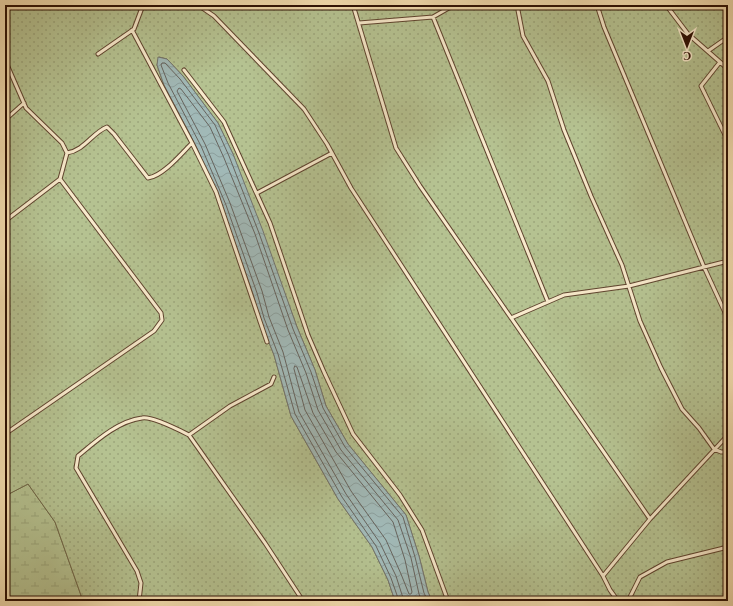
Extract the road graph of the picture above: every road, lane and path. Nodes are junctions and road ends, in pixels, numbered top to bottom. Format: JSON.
{"nodes":[{"id":1,"x":144,"y":5,"type":"edge"},
{"id":2,"x":198,"y":5,"type":"edge"},
{"id":3,"x":353,"y":5,"type":"edge"},
{"id":4,"x":454,"y":5,"type":"edge"},
{"id":5,"x":517,"y":5,"type":"edge"},
{"id":6,"x":597,"y":5,"type":"edge"},
{"id":7,"x":666,"y":5,"type":"edge"},
{"id":8,"x":433,"y":17,"type":"junction"},
{"id":9,"x":359,"y":23,"type":"junction"},
{"id":10,"x":132,"y":30,"type":"junction"},
{"id":11,"x":728,"y":37,"type":"edge"},
{"id":12,"x":708,"y":51,"type":"junction"},
{"id":13,"x":98,"y":54,"type":"dead end"},
{"id":14,"x":5,"y":60,"type":"edge"},
{"id":15,"x":720,"y":62,"type":"junction"},
{"id":16,"x":728,"y":69,"type":"edge"},
{"id":17,"x":184,"y":70,"type":"dead end"},
{"id":18,"x":24,"y":103,"type":"junction"},
{"id":19,"x":5,"y":120,"type":"edge"},
{"id":20,"x":728,"y":141,"type":"edge"},
{"id":21,"x":192,"y":144,"type":"junction"},
{"id":22,"x":67,"y":153,"type":"junction"},
{"id":23,"x":332,"y":153,"type":"junction"},
{"id":24,"x":60,"y":179,"type":"junction"},
{"id":25,"x":257,"y":194,"type":"junction"},
{"id":26,"x":5,"y":221,"type":"edge"},
{"id":27,"x":728,"y":261,"type":"edge"},
{"id":28,"x":704,"y":266,"type":"junction"},
{"id":29,"x":628,"y":286,"type":"junction"},
{"id":30,"x":548,"y":302,"type":"junction"},
{"id":31,"x":511,"y":318,"type":"junction"},
{"id":32,"x":728,"y":319,"type":"edge"},
{"id":33,"x":267,"y":342,"type":"dead end"},
{"id":34,"x":274,"y":377,"type":"dead end"},
{"id":35,"x":5,"y":434,"type":"edge"},
{"id":36,"x":188,"y":435,"type":"junction"},
{"id":37,"x":728,"y":435,"type":"edge"},
{"id":38,"x":714,"y":449,"type":"junction"},
{"id":39,"x":728,"y":452,"type":"edge"},
{"id":40,"x":650,"y":519,"type":"junction"},
{"id":41,"x":728,"y":547,"type":"edge"},
{"id":42,"x":603,"y":576,"type":"junction"},
{"id":43,"x":617,"y":600,"type":"edge"},
{"id":44,"x":139,"y":601,"type":"edge"},
{"id":45,"x":303,"y":601,"type":"edge"},
{"id":46,"x":448,"y":601,"type":"edge"},
{"id":47,"x":628,"y":601,"type":"edge"}],
"edges":[{"from":1,"to":10,"type":"lane"},
{"from":2,"to":23,"type":"lane"},
{"from":3,"to":9,"type":"lane"},
{"from":4,"to":8,"type":"lane"},
{"from":5,"to":29,"type":"lane"},
{"from":6,"to":28,"type":"lane"},
{"from":7,"to":12,"type":"lane"},
{"from":8,"to":9,"type":"lane"},
{"from":8,"to":30,"type":"lane"},
{"from":9,"to":31,"type":"lane"},
{"from":10,"to":13,"type":"lane"},
{"from":10,"to":21,"type":"lane"},
{"from":11,"to":12,"type":"lane"},
{"from":12,"to":15,"type":"lane"},
{"from":14,"to":18,"type":"lane"},
{"from":15,"to":16,"type":"lane"},
{"from":15,"to":20,"type":"lane"},
{"from":17,"to":25,"type":"lane"},
{"from":18,"to":19,"type":"lane"},
{"from":18,"to":22,"type":"lane"},
{"from":21,"to":22,"type":"lane"},
{"from":21,"to":33,"type":"lane"},
{"from":22,"to":24,"type":"lane"},
{"from":23,"to":25,"type":"lane"},
{"from":23,"to":42,"type":"lane"},
{"from":24,"to":26,"type":"lane"},
{"from":24,"to":35,"type":"lane"},
{"from":25,"to":46,"type":"lane"},
{"from":27,"to":28,"type":"lane"},
{"from":28,"to":29,"type":"lane"},
{"from":28,"to":32,"type":"lane"},
{"from":29,"to":30,"type":"lane"},
{"from":29,"to":38,"type":"lane"},
{"from":30,"to":31,"type":"lane"},
{"from":31,"to":40,"type":"lane"},
{"from":34,"to":36,"type":"lane"},
{"from":36,"to":44,"type":"lane"},
{"from":36,"to":45,"type":"lane"},
{"from":37,"to":38,"type":"lane"},
{"from":38,"to":39,"type":"lane"},
{"from":38,"to":40,"type":"lane"},
{"from":40,"to":42,"type":"lane"},
{"from":41,"to":47,"type":"lane"},
{"from":42,"to":43,"type":"lane"}]}
